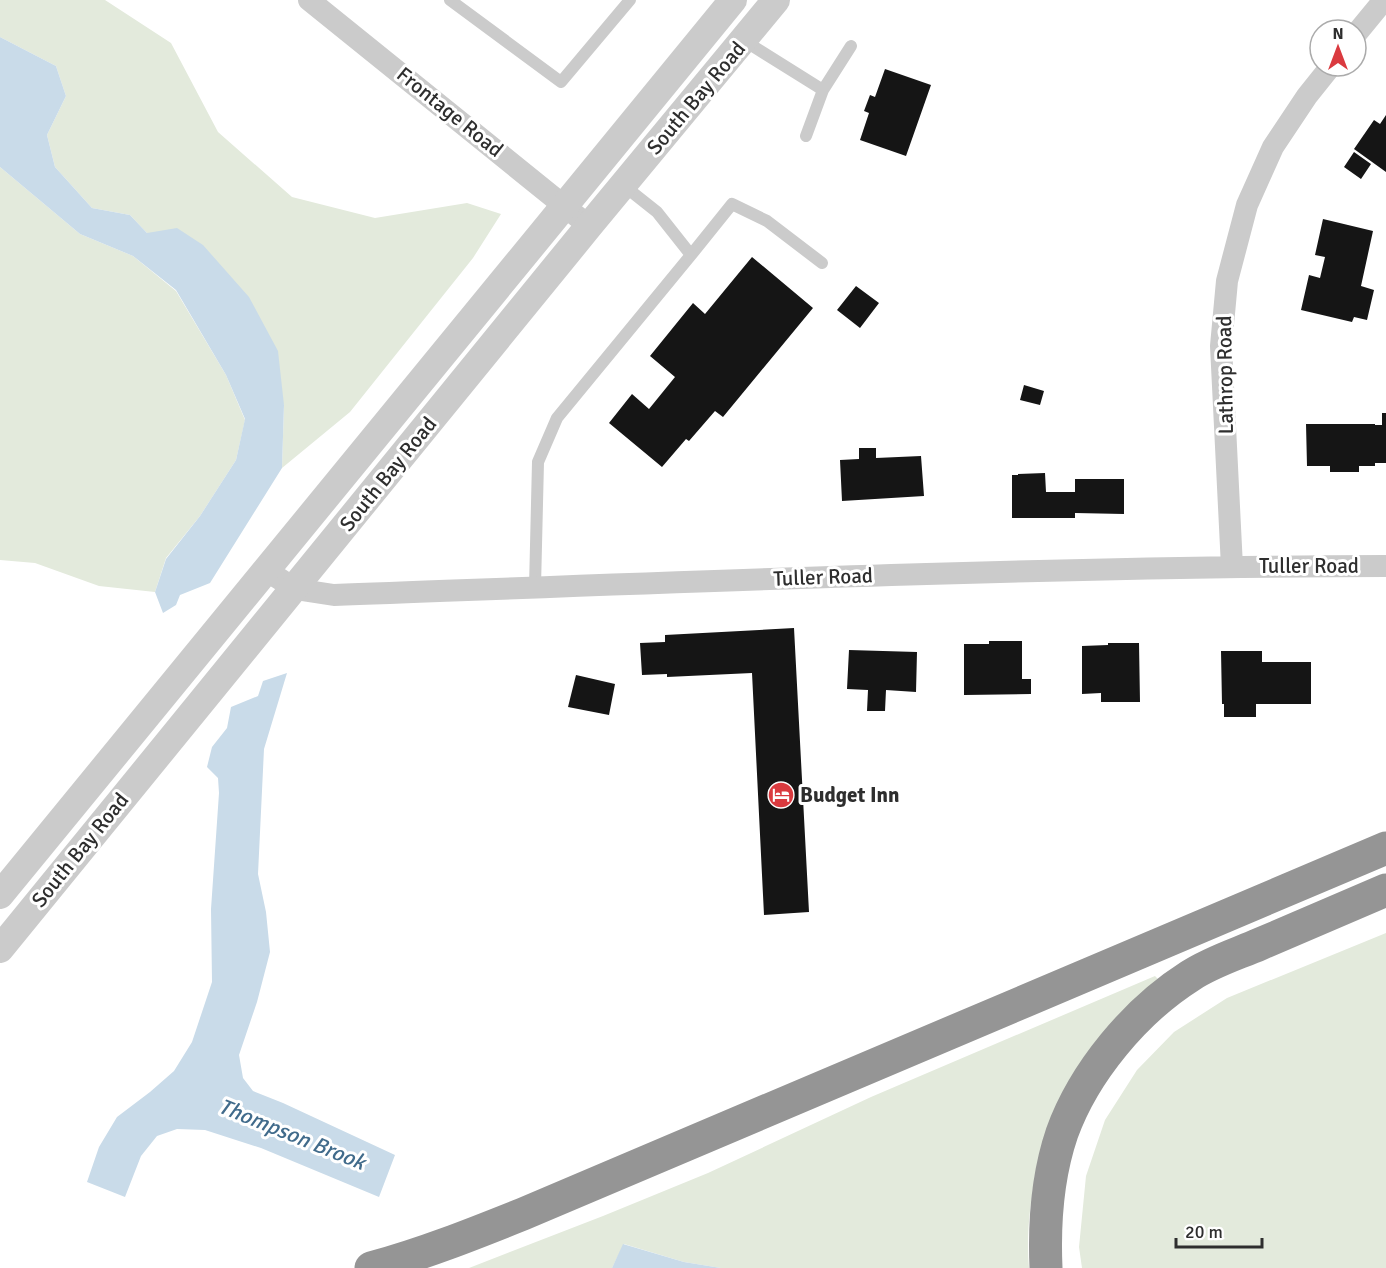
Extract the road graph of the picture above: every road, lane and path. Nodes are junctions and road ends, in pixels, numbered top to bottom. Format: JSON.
{"nodes":[{"id":1,"x":309,"y":0,"type":"edge"},
{"id":2,"x":450,"y":0,"type":"edge"},
{"id":3,"x":630,"y":0,"type":"edge"},
{"id":4,"x":733,"y":0,"type":"edge"},
{"id":5,"x":776,"y":0,"type":"edge"},
{"id":6,"x":1384,"y":0,"type":"edge"},
{"id":7,"x":1368,"y":19,"type":"edge"},
{"id":8,"x":743,"y":40,"type":"junction"},
{"id":9,"x":851,"y":46,"type":"dead end"},
{"id":10,"x":1321,"y":78,"type":"edge"},
{"id":11,"x":823,"y":90,"type":"junction"},
{"id":12,"x":806,"y":136,"type":"dead end"},
{"id":13,"x":623,"y":185,"type":"junction"},
{"id":14,"x":566,"y":205,"type":"junction"},
{"id":15,"x":590,"y":225,"type":"junction"},
{"id":16,"x":690,"y":255,"type":"junction"},
{"id":17,"x":822,"y":262,"type":"dead end"},
{"id":18,"x":1386,"y":566,"type":"edge"},
{"id":19,"x":1232,"y":567,"type":"junction"},
{"id":20,"x":266,"y":570,"type":"junction"},
{"id":21,"x":535,"y":587,"type":"junction"},
{"id":22,"x":295,"y":589,"type":"junction"},
{"id":23,"x":1386,"y":848,"type":"edge"},
{"id":24,"x":1386,"y":890,"type":"edge"},
{"id":25,"x":0,"y":896,"type":"edge"},
{"id":26,"x":0,"y":948,"type":"edge"},
{"id":27,"x":371,"y":1268,"type":"edge"},
{"id":28,"x":1046,"y":1268,"type":"edge"}],
"edges":[{"from":1,"to":14,"type":"street","name":"Frontage Road"},
{"from":2,"to":3,"type":"lane"},
{"from":4,"to":14,"type":"street","name":"South Bay Road"},
{"from":5,"to":8,"type":"street","name":"South Bay Road"},
{"from":6,"to":7,"type":"street"},
{"from":8,"to":11,"type":"lane"},
{"from":8,"to":13,"type":"street","name":"South Bay Road"},
{"from":9,"to":11,"type":"lane"},
{"from":10,"to":19,"type":"street","name":"Lathrop Road"},
{"from":11,"to":12,"type":"lane"},
{"from":13,"to":15,"type":"street","name":"South Bay Road"},
{"from":13,"to":16,"type":"lane"},
{"from":14,"to":15,"type":"street","name":"Frontage Road"},
{"from":14,"to":20,"type":"street","name":"South Bay Road"},
{"from":15,"to":22,"type":"street","name":"South Bay Road"},
{"from":16,"to":17,"type":"lane"},
{"from":16,"to":21,"type":"lane"},
{"from":18,"to":19,"type":"street","name":"Tuller Road"},
{"from":19,"to":21,"type":"street","name":"Tuller Road"},
{"from":20,"to":22,"type":"street","name":"Tuller Road"},
{"from":20,"to":25,"type":"street","name":"South Bay Road"},
{"from":21,"to":22,"type":"street","name":"Tuller Road"},
{"from":22,"to":26,"type":"street","name":"South Bay Road"},
{"from":23,"to":27,"type":"highway"},
{"from":24,"to":28,"type":"highway"}]}
